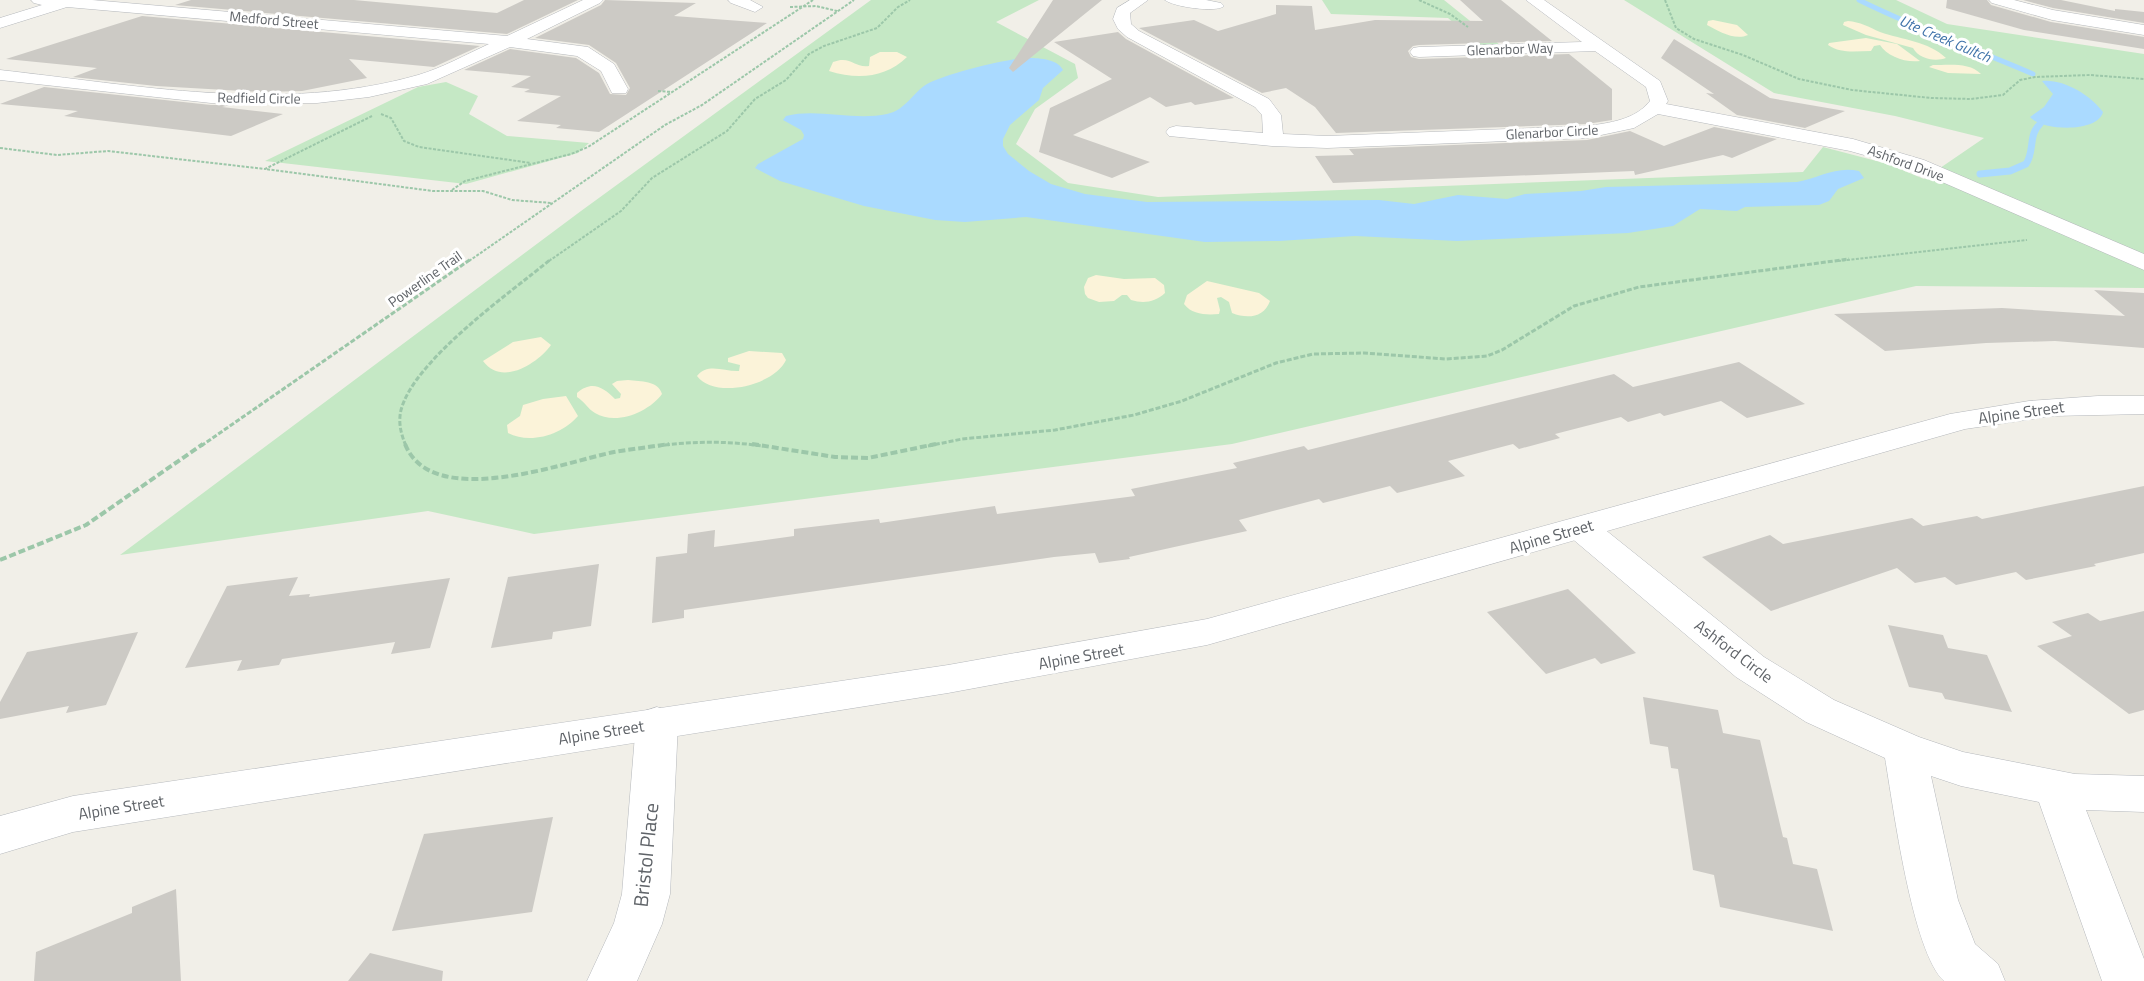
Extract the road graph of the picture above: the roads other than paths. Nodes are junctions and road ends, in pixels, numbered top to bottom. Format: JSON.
{"nodes":[{"id":1,"x":39,"y":0,"type":"edge"},
{"id":2,"x":594,"y":0,"type":"edge"},
{"id":3,"x":736,"y":0,"type":"edge"},
{"id":4,"x":1140,"y":0,"type":"edge"},
{"id":5,"x":1173,"y":0,"type":"edge"},
{"id":6,"x":1534,"y":0,"type":"edge"},
{"id":7,"x":1997,"y":0,"type":"edge"},
{"id":8,"x":71,"y":1,"type":"edge"},
{"id":9,"x":1216,"y":6,"type":"dead end"},
{"id":10,"x":755,"y":8,"type":"dead end"},
{"id":11,"x":0,"y":23,"type":"edge"},
{"id":12,"x":2144,"y":30,"type":"edge"},
{"id":13,"x":509,"y":42,"type":"junction"},
{"id":14,"x":1600,"y":46,"type":"junction"},
{"id":15,"x":1419,"y":52,"type":"dead end"},
{"id":16,"x":0,"y":75,"type":"edge"},
{"id":17,"x":619,"y":89,"type":"dead end"},
{"id":18,"x":1655,"y":108,"type":"junction"},
{"id":19,"x":1176,"y":132,"type":"dead end"},
{"id":20,"x":1272,"y":140,"type":"junction"},
{"id":21,"x":2144,"y":263,"type":"edge"},
{"id":22,"x":2144,"y":405,"type":"edge"},
{"id":23,"x":1581,"y":528,"type":"junction"},
{"id":24,"x":657,"y":723,"type":"junction"},
{"id":25,"x":1904,"y":749,"type":"junction"},
{"id":26,"x":2056,"y":789,"type":"junction"},
{"id":27,"x":2144,"y":794,"type":"edge"},
{"id":28,"x":0,"y":835,"type":"edge"},
{"id":29,"x":612,"y":981,"type":"edge"},
{"id":30,"x":1980,"y":981,"type":"edge"},
{"id":31,"x":2127,"y":981,"type":"edge"}],
"edges":[{"from":1,"to":8,"type":"street","name":"Medford Street"},
{"from":2,"to":13,"type":"street","name":"Redfield Circle"},
{"from":3,"to":10,"type":"street"},
{"from":4,"to":20,"type":"street"},
{"from":5,"to":9,"type":"street"},
{"from":6,"to":14,"type":"street"},
{"from":7,"to":12,"type":"street"},
{"from":8,"to":11,"type":"street"},
{"from":8,"to":13,"type":"street","name":"Medford Street"},
{"from":13,"to":16,"type":"street","name":"Redfield Circle"},
{"from":13,"to":17,"type":"street","name":"Medford Street"},
{"from":14,"to":15,"type":"street","name":"Glenarbor Way"},
{"from":14,"to":18,"type":"street"},
{"from":18,"to":20,"type":"street","name":"Glenarbor Circle"},
{"from":18,"to":21,"type":"street","name":"Ashford Drive"},
{"from":19,"to":20,"type":"street","name":"Glenarbor Circle"},
{"from":22,"to":23,"type":"street","name":"Alpine Street"},
{"from":23,"to":24,"type":"street","name":"Alpine Street"},
{"from":23,"to":25,"type":"street","name":"Ashford Circle"},
{"from":24,"to":28,"type":"street","name":"Alpine Street"},
{"from":24,"to":29,"type":"street","name":"Bristol Place"},
{"from":25,"to":26,"type":"street","name":"Ashford Circle"},
{"from":25,"to":30,"type":"street"},
{"from":26,"to":27,"type":"street","name":"Ashford Circle"},
{"from":26,"to":31,"type":"street"}]}
